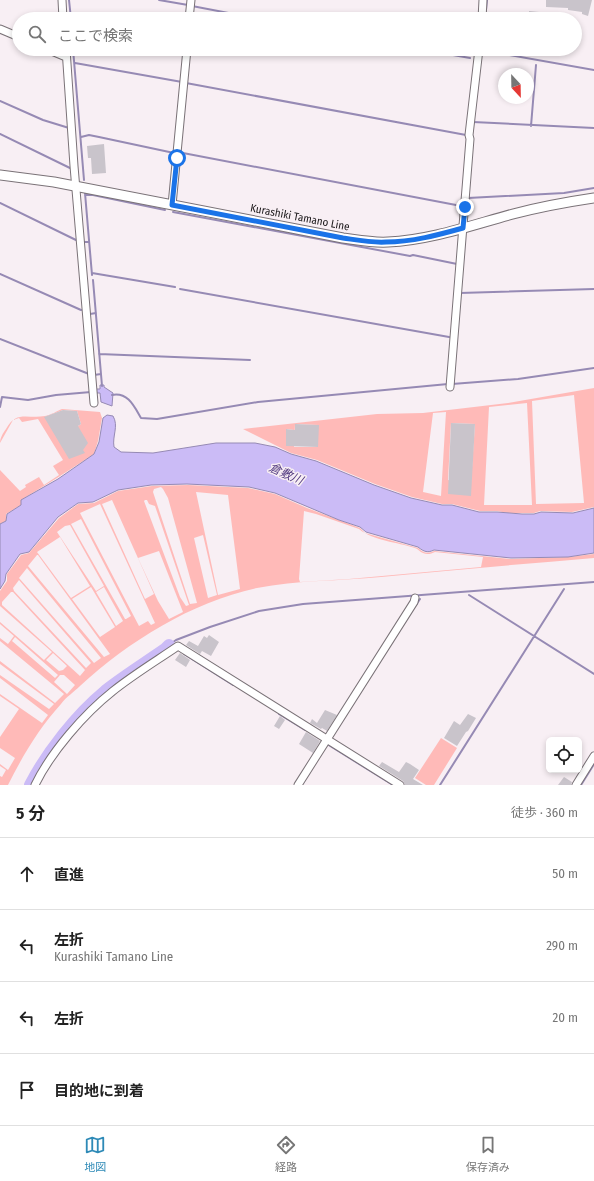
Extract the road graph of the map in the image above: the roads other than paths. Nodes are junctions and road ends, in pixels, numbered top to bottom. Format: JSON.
{"nodes":[{"id":1,"x":62,"y":0,"type":"edge"},
{"id":2,"x":483,"y":0,"type":"edge"},
{"id":3,"x":63,"y":12,"type":"edge"},
{"id":4,"x":482,"y":12,"type":"edge"},
{"id":5,"x":0,"y":29,"type":"edge"},
{"id":6,"x":12,"y":34,"type":"edge"},
{"id":7,"x":186,"y":56,"type":"edge"},
{"id":8,"x":478,"y":56,"type":"edge"},
{"id":9,"x":66,"y":57,"type":"edge"},
{"id":10,"x":0,"y":174,"type":"edge"},
{"id":11,"x":76,"y":186,"type":"junction"},
{"id":12,"x":594,"y":198,"type":"edge"},
{"id":13,"x":172,"y":205,"type":"junction"},
{"id":14,"x":463,"y":228,"type":"junction"},
{"id":15,"x":450,"y":384,"type":"dead end"},
{"id":16,"x":94,"y":403,"type":"dead end"},
{"id":17,"x":414,"y":598,"type":"dead end"},
{"id":18,"x":327,"y":740,"type":"junction"},
{"id":19,"x":594,"y":756,"type":"edge"},
{"id":20,"x":35,"y":785,"type":"edge"},
{"id":21,"x":298,"y":785,"type":"edge"},
{"id":22,"x":400,"y":785,"type":"edge"},
{"id":23,"x":576,"y":785,"type":"edge"}],
"edges":[{"from":1,"to":3,"type":"street"},
{"from":2,"to":4,"type":"street"},
{"from":5,"to":6,"type":"street"},
{"from":7,"to":13,"type":"street"},
{"from":8,"to":14,"type":"street"},
{"from":9,"to":11,"type":"street"},
{"from":10,"to":11,"type":"main road","name":"Kurashiki Tamano Line"},
{"from":11,"to":13,"type":"main road","name":"Kurashiki Tamano Line"},
{"from":11,"to":16,"type":"street"},
{"from":12,"to":14,"type":"main road","name":"Kurashiki Tamano Line"},
{"from":13,"to":14,"type":"main road","name":"Kurashiki Tamano Line"},
{"from":14,"to":15,"type":"street"},
{"from":17,"to":18,"type":"street"},
{"from":18,"to":20,"type":"street"},
{"from":18,"to":21,"type":"street"},
{"from":18,"to":22,"type":"street"},
{"from":19,"to":23,"type":"street"}]}
